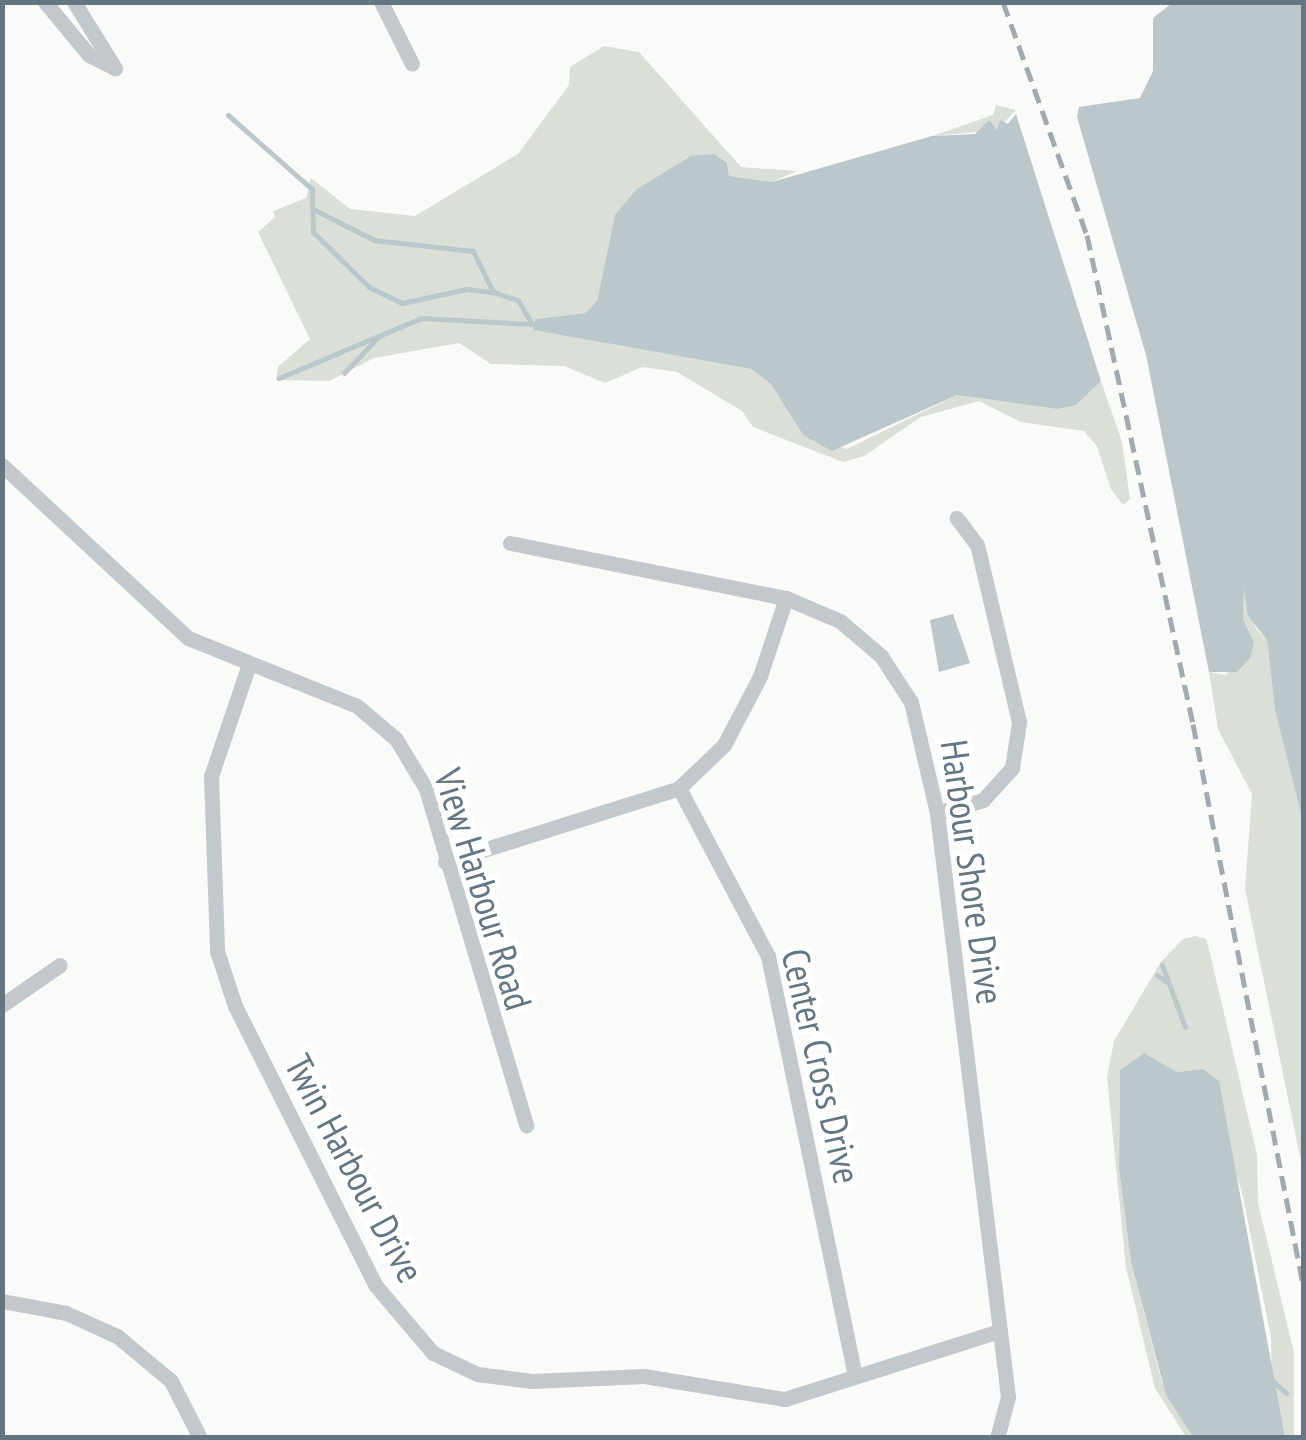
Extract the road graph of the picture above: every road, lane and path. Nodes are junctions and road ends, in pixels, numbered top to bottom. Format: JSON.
{"nodes":[{"id":1,"x":44,"y":2,"type":"edge"},
{"id":2,"x":74,"y":2,"type":"edge"},
{"id":3,"x":381,"y":2,"type":"edge"},
{"id":4,"x":412,"y":64,"type":"dead end"},
{"id":5,"x":2,"y":465,"type":"edge"},
{"id":6,"x":956,"y":518,"type":"dead end"},
{"id":7,"x":510,"y":543,"type":"dead end"},
{"id":8,"x":786,"y":598,"type":"junction"},
{"id":9,"x":248,"y":666,"type":"junction"},
{"id":10,"x":679,"y":788,"type":"junction"},
{"id":11,"x":937,"y":813,"type":"junction"},
{"id":12,"x":445,"y":862,"type":"junction"},
{"id":13,"x":60,"y":965,"type":"dead end"},
{"id":14,"x":3,"y":1002,"type":"edge"},
{"id":15,"x":526,"y":1125,"type":"dead end"},
{"id":16,"x":2,"y":1300,"type":"edge"},
{"id":17,"x":1000,"y":1330,"type":"junction"},
{"id":18,"x":855,"y":1376,"type":"junction"},
{"id":19,"x":200,"y":1438,"type":"edge"},
{"id":20,"x":998,"y":1438,"type":"edge"}],
"edges":[{"from":1,"to":2,"type":"street"},
{"from":3,"to":4,"type":"street"},
{"from":5,"to":9,"type":"street","name":"View Harbour Road"},
{"from":6,"to":11,"type":"street"},
{"from":7,"to":8,"type":"street","name":"Harbour Shore Drive"},
{"from":8,"to":10,"type":"street"},
{"from":8,"to":11,"type":"street","name":"Harbour Shore Drive"},
{"from":9,"to":12,"type":"street","name":"View Harbour Road"},
{"from":9,"to":18,"type":"street","name":"Twin Harbour Drive"},
{"from":10,"to":12,"type":"street"},
{"from":10,"to":18,"type":"street","name":"Center Cross Drive"},
{"from":11,"to":17,"type":"street","name":"Harbour Shore Drive"},
{"from":12,"to":15,"type":"street","name":"View Harbour Road"},
{"from":13,"to":14,"type":"street"},
{"from":16,"to":19,"type":"street"},
{"from":17,"to":18,"type":"street","name":"Twin Harbour Drive"},
{"from":17,"to":20,"type":"street","name":"Harbour Shore Drive"}]}
